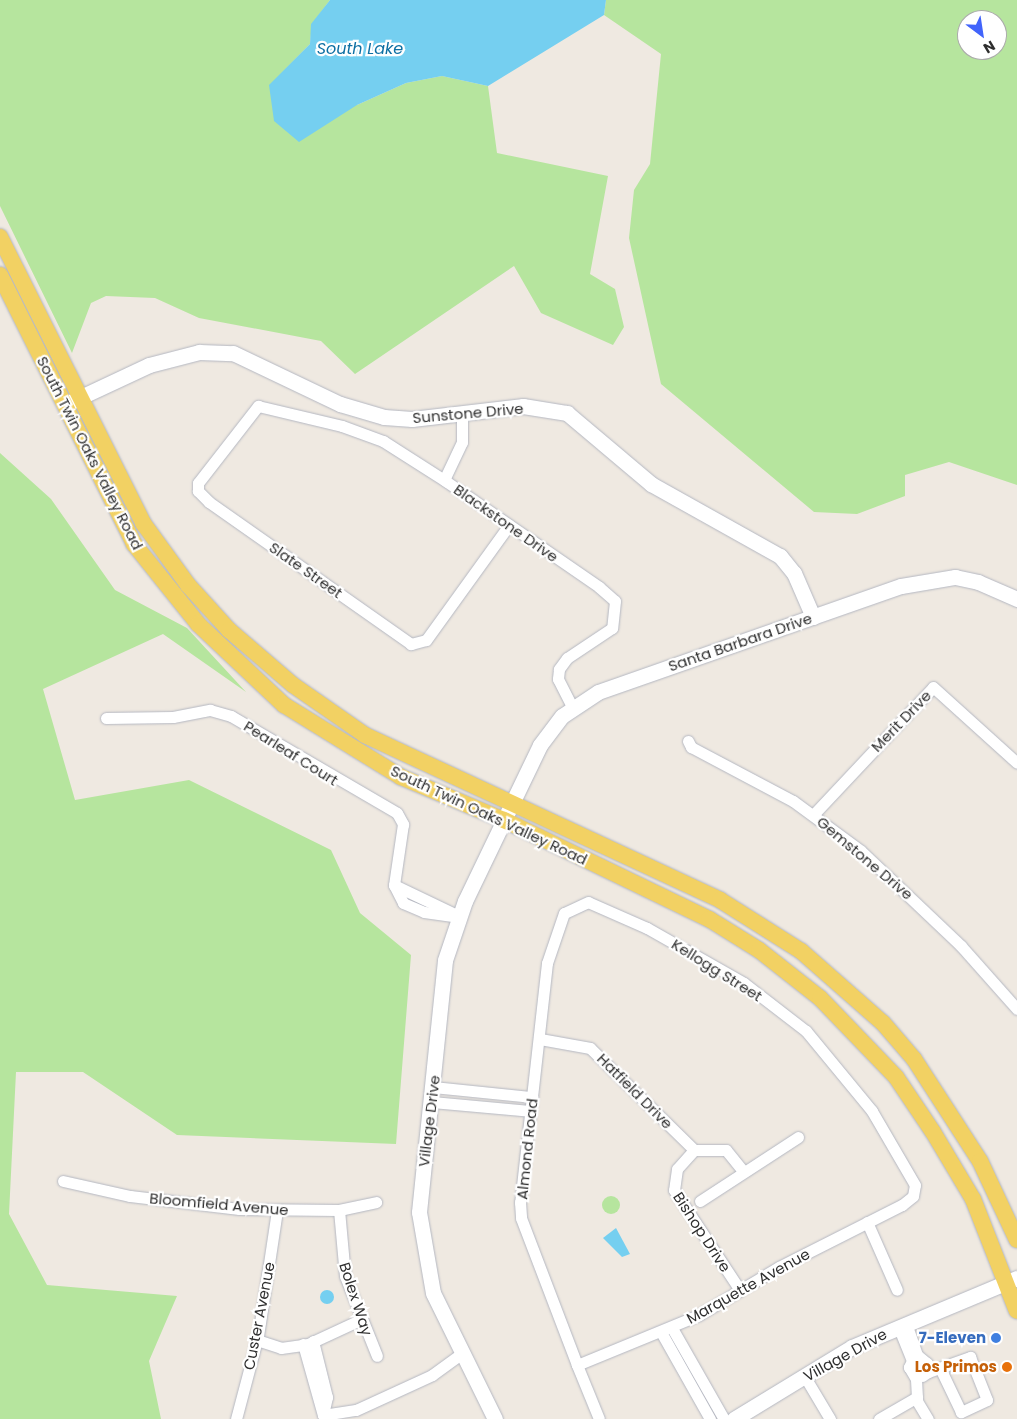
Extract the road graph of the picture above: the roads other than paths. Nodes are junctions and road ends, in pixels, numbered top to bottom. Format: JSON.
{"nodes":[{"id":1,"x":0,"y":237,"type":"edge"},
{"id":2,"x":0,"y":275,"type":"edge"},
{"id":3,"x":72,"y":401,"type":"junction"},
{"id":4,"x":462,"y":414,"type":"junction"},
{"id":5,"x":444,"y":480,"type":"junction"},
{"id":6,"x":198,"y":491,"type":"joint"},
{"id":7,"x":509,"y":525,"type":"junction"},
{"id":8,"x":1017,"y":599,"type":"edge"},
{"id":9,"x":813,"y":617,"type":"junction"},
{"id":10,"x":573,"y":708,"type":"junction"},
{"id":11,"x":106,"y":718,"type":"dead end"},
{"id":12,"x":688,"y":741,"type":"dead end"},
{"id":13,"x":1017,"y":763,"type":"edge"},
{"id":14,"x":514,"y":801,"type":"junction"},
{"id":15,"x":813,"y":815,"type":"junction"},
{"id":16,"x":504,"y":820,"type":"junction"},
{"id":17,"x":394,"y":885,"type":"junction"},
{"id":18,"x":419,"y":896,"type":"junction"},
{"id":19,"x":575,"y":905,"type":"joint"},
{"id":20,"x":415,"y":908,"type":"junction"},
{"id":21,"x":460,"y":917,"type":"junction"},
{"id":22,"x":1017,"y":1009,"type":"edge"},
{"id":23,"x":540,"y":1039,"type":"junction"},
{"id":24,"x":432,"y":1095,"type":"junction"},
{"id":25,"x":532,"y":1097,"type":"junction"},
{"id":26,"x":530,"y":1111,"type":"junction"},
{"id":27,"x":798,"y":1137,"type":"dead end"},
{"id":28,"x":694,"y":1150,"type":"junction"},
{"id":29,"x":744,"y":1172,"type":"junction"},
{"id":30,"x":63,"y":1181,"type":"dead end"},
{"id":31,"x":913,"y":1196,"type":"joint"},
{"id":32,"x":700,"y":1201,"type":"dead end"},
{"id":33,"x":376,"y":1202,"type":"dead end"},
{"id":34,"x":339,"y":1210,"type":"junction"},
{"id":35,"x":277,"y":1212,"type":"junction"},
{"id":36,"x":867,"y":1222,"type":"junction"},
{"id":37,"x":1017,"y":1240,"type":"edge"},
{"id":38,"x":1011,"y":1281,"type":"edge"},
{"id":39,"x":740,"y":1290,"type":"junction"},
{"id":40,"x":897,"y":1290,"type":"dead end"},
{"id":41,"x":1017,"y":1311,"type":"edge"},
{"id":42,"x":360,"y":1320,"type":"junction"},
{"id":43,"x":902,"y":1324,"type":"junction"},
{"id":44,"x":667,"y":1330,"type":"junction"},
{"id":45,"x":257,"y":1340,"type":"junction"},
{"id":46,"x":308,"y":1343,"type":"junction"},
{"id":47,"x":462,"y":1352,"type":"junction"},
{"id":48,"x":376,"y":1356,"type":"dead end"},
{"id":49,"x":577,"y":1365,"type":"junction"},
{"id":50,"x":941,"y":1370,"type":"junction"},
{"id":51,"x":928,"y":1372,"type":"junction"},
{"id":52,"x":805,"y":1377,"type":"junction"},
{"id":53,"x":916,"y":1379,"type":"junction"},
{"id":54,"x":917,"y":1397,"type":"junction"},
{"id":55,"x":349,"y":1415,"type":"edge"},
{"id":56,"x":236,"y":1419,"type":"edge"},
{"id":57,"x":495,"y":1419,"type":"edge"},
{"id":58,"x":599,"y":1419,"type":"edge"},
{"id":59,"x":710,"y":1419,"type":"edge"},
{"id":60,"x":724,"y":1419,"type":"edge"},
{"id":61,"x":734,"y":1419,"type":"edge"},
{"id":62,"x":830,"y":1419,"type":"edge"},
{"id":63,"x":879,"y":1419,"type":"edge"},
{"id":64,"x":928,"y":1419,"type":"edge"}],
"edges":[{"from":1,"to":3,"type":"main road","name":"South Twin Oaks Valley Road"},
{"from":2,"to":3,"type":"main road","name":"South Twin Oaks Valley Road"},
{"from":3,"to":4,"type":"street","name":"Sunstone Drive"},
{"from":3,"to":14,"type":"main road","name":"South Twin Oaks Valley Road"},
{"from":3,"to":16,"type":"main road","name":"South Twin Oaks Valley Road"},
{"from":4,"to":5,"type":"street"},
{"from":4,"to":9,"type":"street","name":"Sunstone Drive"},
{"from":5,"to":6,"type":"street","name":"Blackstone Drive"},
{"from":5,"to":7,"type":"street","name":"Blackstone Drive"},
{"from":6,"to":7,"type":"street","name":"Slate Street"},
{"from":7,"to":10,"type":"street","name":"Blackstone Drive"},
{"from":8,"to":9,"type":"street","name":"Santa Barbara Drive"},
{"from":9,"to":10,"type":"street","name":"Santa Barbara Drive"},
{"from":10,"to":14,"type":"street","name":"Santa Barbara Drive"},
{"from":11,"to":17,"type":"street","name":"Pearleaf Court"},
{"from":12,"to":15,"type":"street","name":"Gemstone Drive"},
{"from":13,"to":15,"type":"street","name":"Merit Drive"},
{"from":14,"to":16,"type":"street","name":"Santa Barbara Drive"},
{"from":14,"to":37,"type":"main road","name":"South Twin Oaks Valley Road"},
{"from":15,"to":22,"type":"street","name":"Gemstone Drive"},
{"from":16,"to":21,"type":"street","name":"Village Drive"},
{"from":16,"to":38,"type":"main road","name":"South Twin Oaks Valley Road"},
{"from":17,"to":18,"type":"street"},
{"from":17,"to":20,"type":"street"},
{"from":18,"to":20,"type":"street"},
{"from":18,"to":21,"type":"street"},
{"from":19,"to":23,"type":"street","name":"Almond Road"},
{"from":19,"to":31,"type":"street","name":"Kellogg Street"},
{"from":20,"to":21,"type":"street"},
{"from":21,"to":24,"type":"street","name":"Village Drive"},
{"from":23,"to":25,"type":"street","name":"Almond Road"},
{"from":23,"to":28,"type":"street","name":"Hatfield Drive"},
{"from":24,"to":25,"type":"street"},
{"from":24,"to":26,"type":"street"},
{"from":24,"to":47,"type":"street","name":"Village Drive"},
{"from":25,"to":26,"type":"street","name":"Almond Road"},
{"from":26,"to":49,"type":"street","name":"Almond Road"},
{"from":27,"to":29,"type":"street"},
{"from":28,"to":29,"type":"street"},
{"from":28,"to":39,"type":"street","name":"Bishop Drive"},
{"from":29,"to":32,"type":"street"},
{"from":30,"to":35,"type":"street","name":"Bloomfield Avenue"},
{"from":31,"to":36,"type":"street","name":"Marquette Avenue"},
{"from":33,"to":34,"type":"street","name":"Bloomfield Avenue"},
{"from":34,"to":35,"type":"street","name":"Bloomfield Avenue"},
{"from":34,"to":42,"type":"street","name":"Bolex Way"},
{"from":35,"to":45,"type":"street","name":"Custer Avenue"},
{"from":36,"to":39,"type":"street","name":"Marquette Avenue"},
{"from":36,"to":40,"type":"street"},
{"from":38,"to":41,"type":"main road","name":"South Twin Oaks Valley Road"},
{"from":38,"to":43,"type":"street","name":"Village Drive"},
{"from":39,"to":44,"type":"street","name":"Marquette Avenue"},
{"from":42,"to":46,"type":"street"},
{"from":42,"to":48,"type":"street","name":"Bolex Way"},
{"from":43,"to":51,"type":"street"},
{"from":43,"to":52,"type":"street","name":"Village Drive"},
{"from":43,"to":53,"type":"street"},
{"from":44,"to":49,"type":"street","name":"Marquette Avenue"},
{"from":44,"to":59,"type":"street"},
{"from":44,"to":60,"type":"street"},
{"from":45,"to":46,"type":"street"},
{"from":45,"to":56,"type":"street","name":"Custer Avenue"},
{"from":46,"to":55,"type":"street"},
{"from":47,"to":55,"type":"street"},
{"from":47,"to":57,"type":"street","name":"Village Drive"},
{"from":49,"to":58,"type":"street","name":"Almond Road"},
{"from":50,"to":50,"type":"street"},
{"from":50,"to":51,"type":"street"},
{"from":51,"to":53,"type":"street"},
{"from":52,"to":61,"type":"street","name":"Village Drive"},
{"from":52,"to":62,"type":"street"},
{"from":53,"to":54,"type":"street"},
{"from":54,"to":63,"type":"street"},
{"from":54,"to":64,"type":"street"}]}
